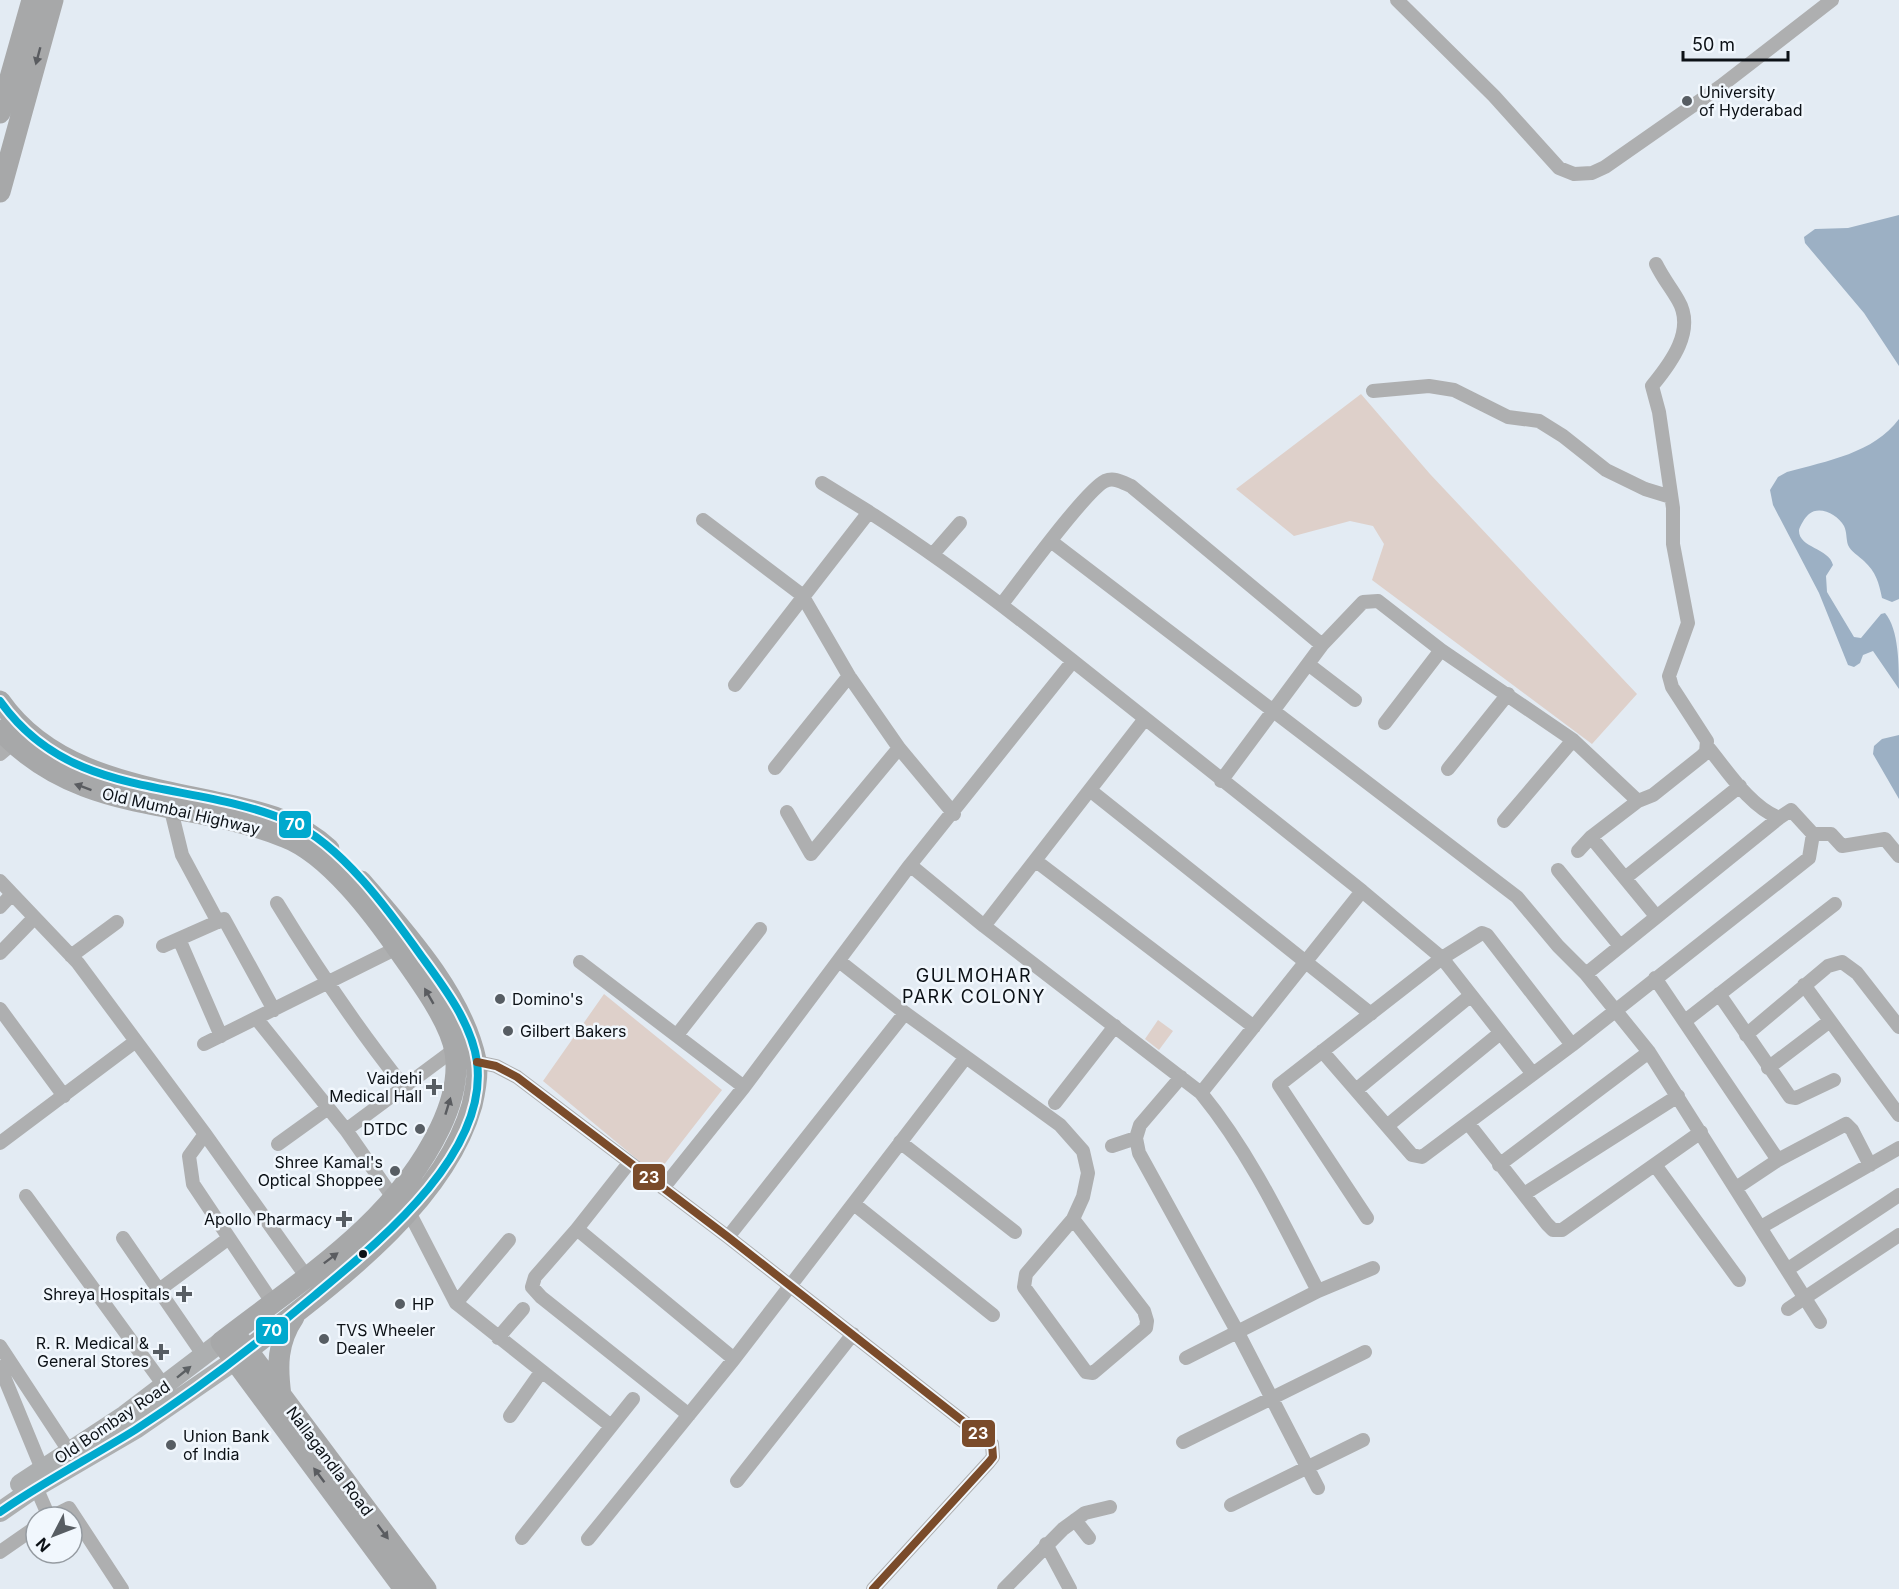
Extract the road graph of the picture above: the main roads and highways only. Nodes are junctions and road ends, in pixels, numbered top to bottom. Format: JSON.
{"nodes":[{"id":1,"x":32,"y":0,"type":"edge"},
{"id":2,"x":53,"y":0,"type":"edge"},
{"id":3,"x":0,"y":113,"type":"edge"},
{"id":4,"x":5,"y":155,"type":"edge"},
{"id":5,"x":0,"y":192,"type":"edge"},
{"id":6,"x":0,"y":701,"type":"edge"},
{"id":7,"x":4,"y":743,"type":"edge"},
{"id":8,"x":466,"y":1030,"type":"joint"},
{"id":9,"x":454,"y":1049,"type":"joint"},
{"id":10,"x":401,"y":1206,"type":"junction"},
{"id":11,"x":299,"y":1308,"type":"junction"},
{"id":12,"x":228,"y":1337,"type":"junction"},
{"id":13,"x":241,"y":1355,"type":"junction"},
{"id":14,"x":281,"y":1396,"type":"junction"},
{"id":15,"x":39,"y":1478,"type":"junction"},
{"id":16,"x":0,"y":1499,"type":"edge"},
{"id":17,"x":0,"y":1512,"type":"edge"},
{"id":18,"x":404,"y":1589,"type":"edge"},
{"id":19,"x":426,"y":1589,"type":"edge"}],
"edges":[{"from":1,"to":3,"type":"main road"},
{"from":2,"to":4,"type":"main road","one_way":true},
{"from":4,"to":5,"type":"main road"},
{"from":6,"to":8,"type":"main road","name":"Old Mumbai Highway"},
{"from":9,"to":7,"type":"main road","name":"Old Mumbai Highway","one_way":true},
{"from":8,"to":10,"type":"main road","name":"Old Bombay Road"},
{"from":10,"to":9,"type":"main road","name":"Old Bombay Road","one_way":true},
{"from":10,"to":11,"type":"main road","name":"Old Bombay Road"},
{"from":12,"to":10,"type":"main road","name":"Old Bombay Road","one_way":true},
{"from":11,"to":13,"type":"main road","name":"Old Bombay Road"},
{"from":11,"to":14,"type":"main road"},
{"from":12,"to":13,"type":"main road"},
{"from":15,"to":12,"type":"main road","name":"Old Bombay Road","one_way":true},
{"from":13,"to":14,"type":"main road","name":"Nallagandla Road"},
{"from":13,"to":15,"type":"main road"},
{"from":18,"to":13,"type":"main road","name":"Nallagandla Road","one_way":true},
{"from":14,"to":19,"type":"main road","name":"Nallagandla Road","one_way":true},
{"from":15,"to":16,"type":"main road","name":"Old Bombay Road"},
{"from":15,"to":17,"type":"main road"}]}
